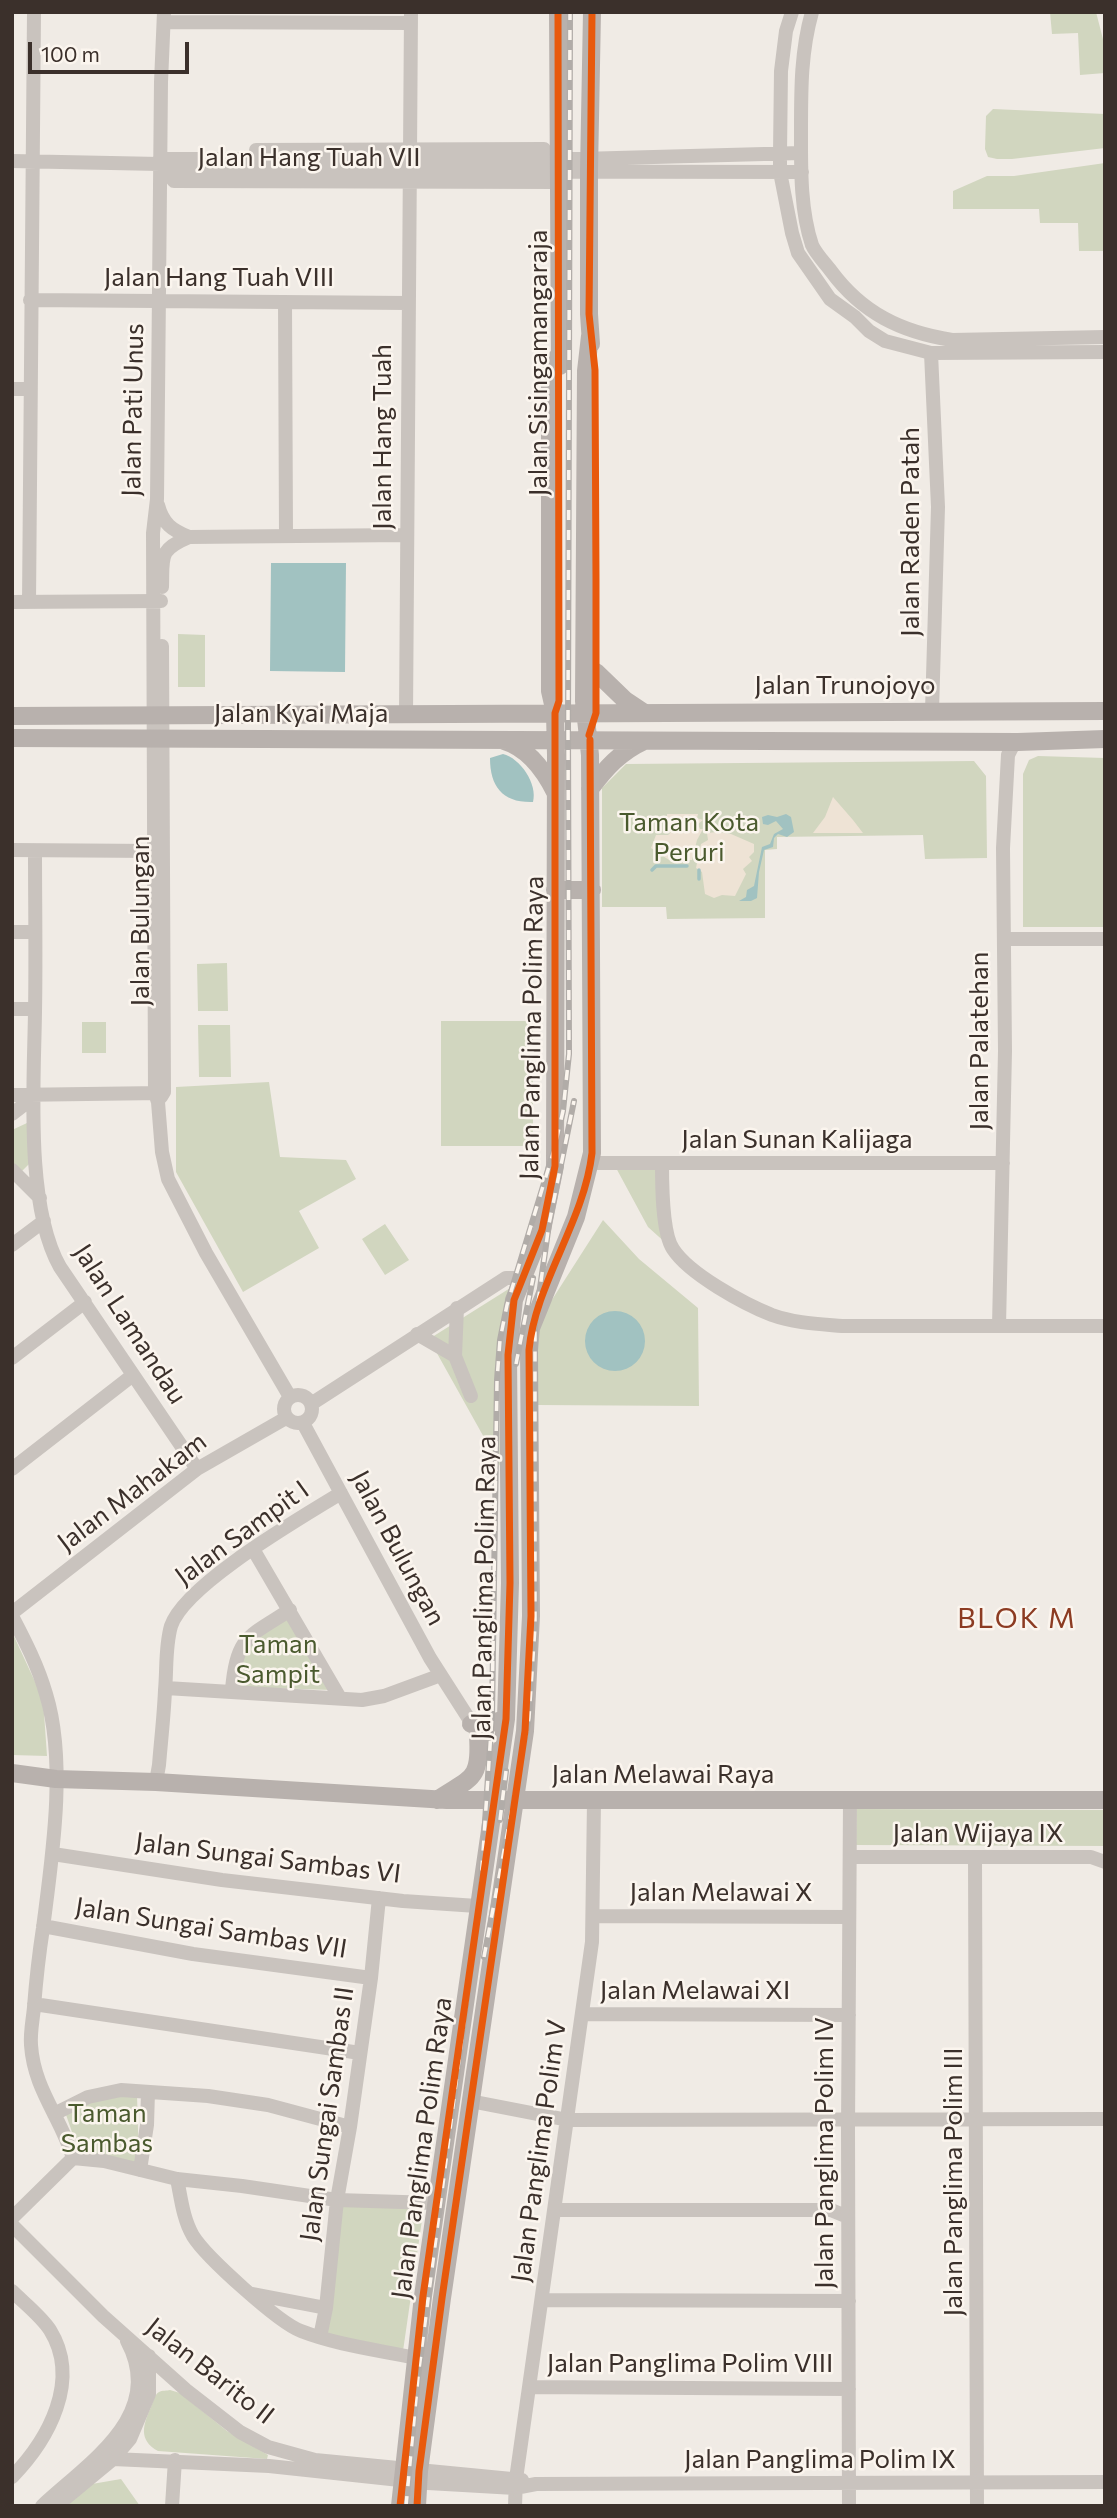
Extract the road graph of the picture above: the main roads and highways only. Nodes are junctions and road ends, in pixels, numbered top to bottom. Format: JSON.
{"nodes":[{"id":1,"x":558,"y":12,"type":"edge"},
{"id":2,"x":592,"y":12,"type":"edge"},
{"id":3,"x":590,"y":336,"type":"junction"},
{"id":4,"x":596,"y":672,"type":"junction"},
{"id":5,"x":1104,"y":711,"type":"edge"},
{"id":6,"x":643,"y":712,"type":"junction"},
{"id":7,"x":555,"y":713,"type":"junction"},
{"id":8,"x":590,"y":713,"type":"junction"},
{"id":9,"x":12,"y":716,"type":"edge"},
{"id":10,"x":589,"y":737,"type":"junction"},
{"id":11,"x":12,"y":738,"type":"edge"},
{"id":12,"x":1104,"y":739,"type":"edge"},
{"id":13,"x":500,"y":740,"type":"junction"},
{"id":14,"x":556,"y":740,"type":"junction"},
{"id":15,"x":647,"y":740,"type":"junction"},
{"id":16,"x":590,"y":789,"type":"junction"},
{"id":17,"x":555,"y":792,"type":"junction"},
{"id":18,"x":555,"y":890,"type":"junction"},
{"id":19,"x":592,"y":890,"type":"junction"},
{"id":20,"x":509,"y":1616,"type":"junction"},
{"id":21,"x":531,"y":1616,"type":"junction"},
{"id":22,"x":506,"y":1719,"type":"junction"},
{"id":23,"x":12,"y":1773,"type":"edge"},
{"id":24,"x":437,"y":1800,"type":"junction"},
{"id":25,"x":493,"y":1800,"type":"junction"},
{"id":26,"x":517,"y":1800,"type":"junction"},
{"id":27,"x":1105,"y":1800,"type":"edge"},
{"id":28,"x":411,"y":2476,"type":"junction"},
{"id":29,"x":400,"y":2506,"type":"edge"},
{"id":30,"x":417,"y":2506,"type":"edge"}],
"edges":[{"from":1,"to":7,"type":"main road","name":"Jalan Sisingamangaraja"},
{"from":2,"to":3,"type":"main road","name":"Jalan Sisingamangaraja"},
{"from":3,"to":4,"type":"main road","name":"Jalan Sisingamangaraja"},
{"from":3,"to":8,"type":"main road","name":"Jalan Sisingamangaraja"},
{"from":4,"to":6,"type":"main road"},
{"from":4,"to":8,"type":"main road","name":"Jalan Sisingamangaraja"},
{"from":5,"to":6,"type":"main road","name":"Jalan Trunojoyo"},
{"from":5,"to":12,"type":"main road"},
{"from":6,"to":8,"type":"main road","name":"Jalan Trunojoyo"},
{"from":7,"to":8,"type":"main road","name":"Jalan Kyai Maja"},
{"from":7,"to":9,"type":"main road","name":"Jalan Kyai Maja"},
{"from":7,"to":14,"type":"main road","name":"Jalan Panglima Polim Raya"},
{"from":8,"to":10,"type":"main road","name":"Jalan Panglima Polim Raya"},
{"from":10,"to":14,"type":"main road","name":"Jalan Kyai Maja"},
{"from":10,"to":15,"type":"main road"},
{"from":10,"to":16,"type":"main road","name":"Jalan Panglima Polim Raya"},
{"from":11,"to":13,"type":"main road","name":"Jalan Kyai Maja"},
{"from":12,"to":15,"type":"main road"},
{"from":13,"to":14,"type":"main road","name":"Jalan Kyai Maja"},
{"from":13,"to":17,"type":"main road"},
{"from":14,"to":17,"type":"main road","name":"Jalan Panglima Polim Raya"},
{"from":15,"to":16,"type":"main road"},
{"from":16,"to":19,"type":"main road","name":"Jalan Panglima Polim Raya"},
{"from":17,"to":18,"type":"main road","name":"Jalan Panglima Polim Raya"},
{"from":18,"to":19,"type":"main road"},
{"from":18,"to":20,"type":"main road","name":"Jalan Panglima Polim Raya"},
{"from":19,"to":21,"type":"main road","name":"Jalan Panglima Polim Raya"},
{"from":20,"to":21,"type":"main road"},
{"from":20,"to":22,"type":"main road","name":"Jalan Panglima Polim Raya"},
{"from":21,"to":26,"type":"main road","name":"Jalan Panglima Polim Raya"},
{"from":22,"to":24,"type":"main road"},
{"from":22,"to":25,"type":"main road","name":"Jalan Panglima Polim Raya"},
{"from":23,"to":24,"type":"main road","name":"Jalan Melawai Raya"},
{"from":24,"to":25,"type":"main road","name":"Jalan Melawai Raya"},
{"from":25,"to":26,"type":"main road","name":"Jalan Melawai Raya"},
{"from":25,"to":28,"type":"main road","name":"Jalan Panglima Polim Raya"},
{"from":26,"to":27,"type":"main road","name":"Jalan Melawai Raya"},
{"from":26,"to":28,"type":"main road","name":"Jalan Panglima Polim Raya"},
{"from":28,"to":29,"type":"main road","name":"Jalan Panglima Polim Raya"},
{"from":28,"to":30,"type":"main road","name":"Jalan Panglima Polim Raya"}]}
